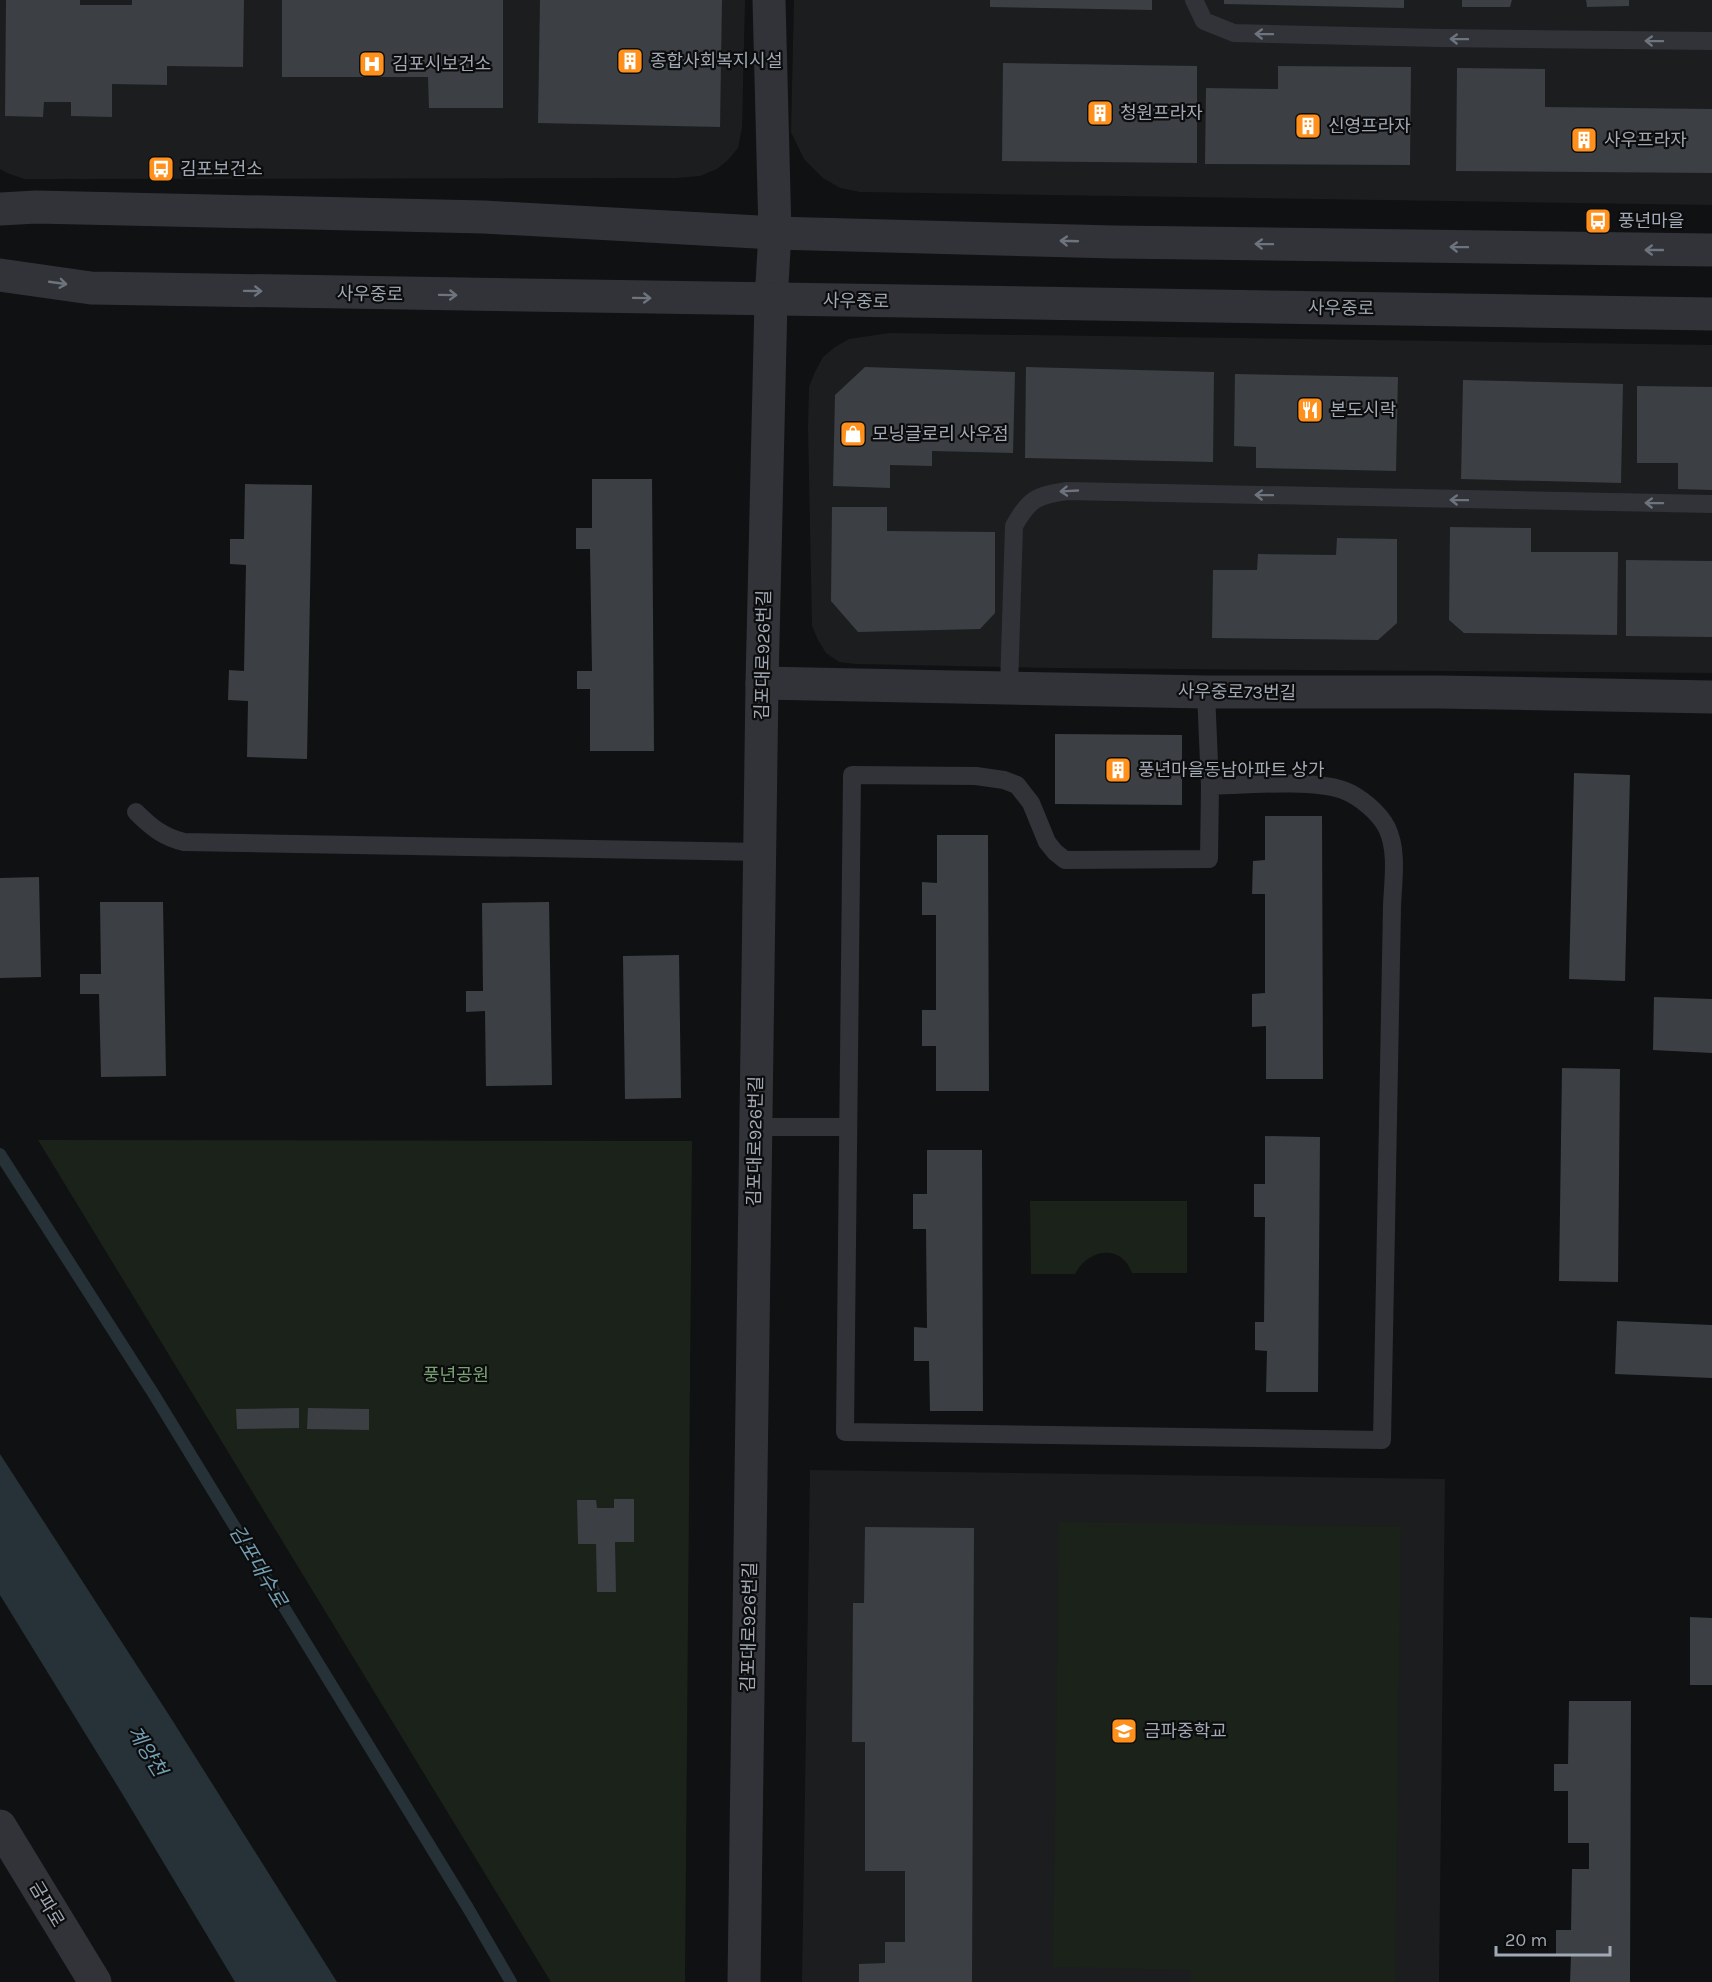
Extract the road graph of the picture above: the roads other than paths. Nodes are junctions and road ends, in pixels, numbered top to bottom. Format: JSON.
{"nodes":[{"id":1,"x":769,"y":0,"type":"edge"},
{"id":2,"x":1194,"y":0,"type":"edge"},
{"id":3,"x":1712,"y":41,"type":"edge"},
{"id":4,"x":0,"y":209,"type":"edge"},
{"id":5,"x":775,"y":233,"type":"junction"},
{"id":6,"x":1712,"y":250,"type":"edge"},
{"id":7,"x":0,"y":275,"type":"edge"},
{"id":8,"x":771,"y":300,"type":"junction"},
{"id":9,"x":1712,"y":314,"type":"edge"},
{"id":10,"x":1712,"y":504,"type":"edge"},
{"id":11,"x":762,"y":683,"type":"junction"},
{"id":12,"x":1009,"y":687,"type":"junction"},
{"id":13,"x":1206,"y":692,"type":"junction"},
{"id":14,"x":1712,"y":697,"type":"edge"},
{"id":15,"x":1210,"y":786,"type":"junction"},
{"id":16,"x":136,"y":812,"type":"dead end"},
{"id":17,"x":761,"y":852,"type":"junction"},
{"id":18,"x":755,"y":1127,"type":"junction"},
{"id":19,"x":848,"y":1127,"type":"junction"},
{"id":20,"x":0,"y":1827,"type":"edge"},
{"id":21,"x":94,"y":1982,"type":"edge"},
{"id":22,"x":744,"y":1982,"type":"edge"}],
"edges":[{"from":1,"to":5,"type":"street","name":"김포대로926번길"},
{"from":3,"to":2,"type":"lane","one_way":true},
{"from":4,"to":5,"type":"street"},
{"from":6,"to":5,"type":"street","one_way":true},
{"from":5,"to":8,"type":"street","name":"김포대로926번길"},
{"from":7,"to":8,"type":"street","name":"사우중로","one_way":true},
{"from":8,"to":9,"type":"street","name":"사우중로"},
{"from":8,"to":11,"type":"street","name":"김포대로926번길"},
{"from":10,"to":12,"type":"lane","one_way":true},
{"from":11,"to":12,"type":"street","name":"사우중로73번길"},
{"from":11,"to":17,"type":"street","name":"김포대로926번길"},
{"from":12,"to":13,"type":"street","name":"사우중로73번길"},
{"from":13,"to":14,"type":"street","name":"사우중로73번길"},
{"from":13,"to":15,"type":"lane"},
{"from":15,"to":19,"type":"lane"},
{"from":15,"to":19,"type":"lane"},
{"from":16,"to":17,"type":"lane"},
{"from":17,"to":18,"type":"street","name":"김포대로926번길"},
{"from":18,"to":19,"type":"lane"},
{"from":18,"to":22,"type":"street","name":"김포대로926번길"},
{"from":20,"to":21,"type":"street","name":"금파로"}]}
